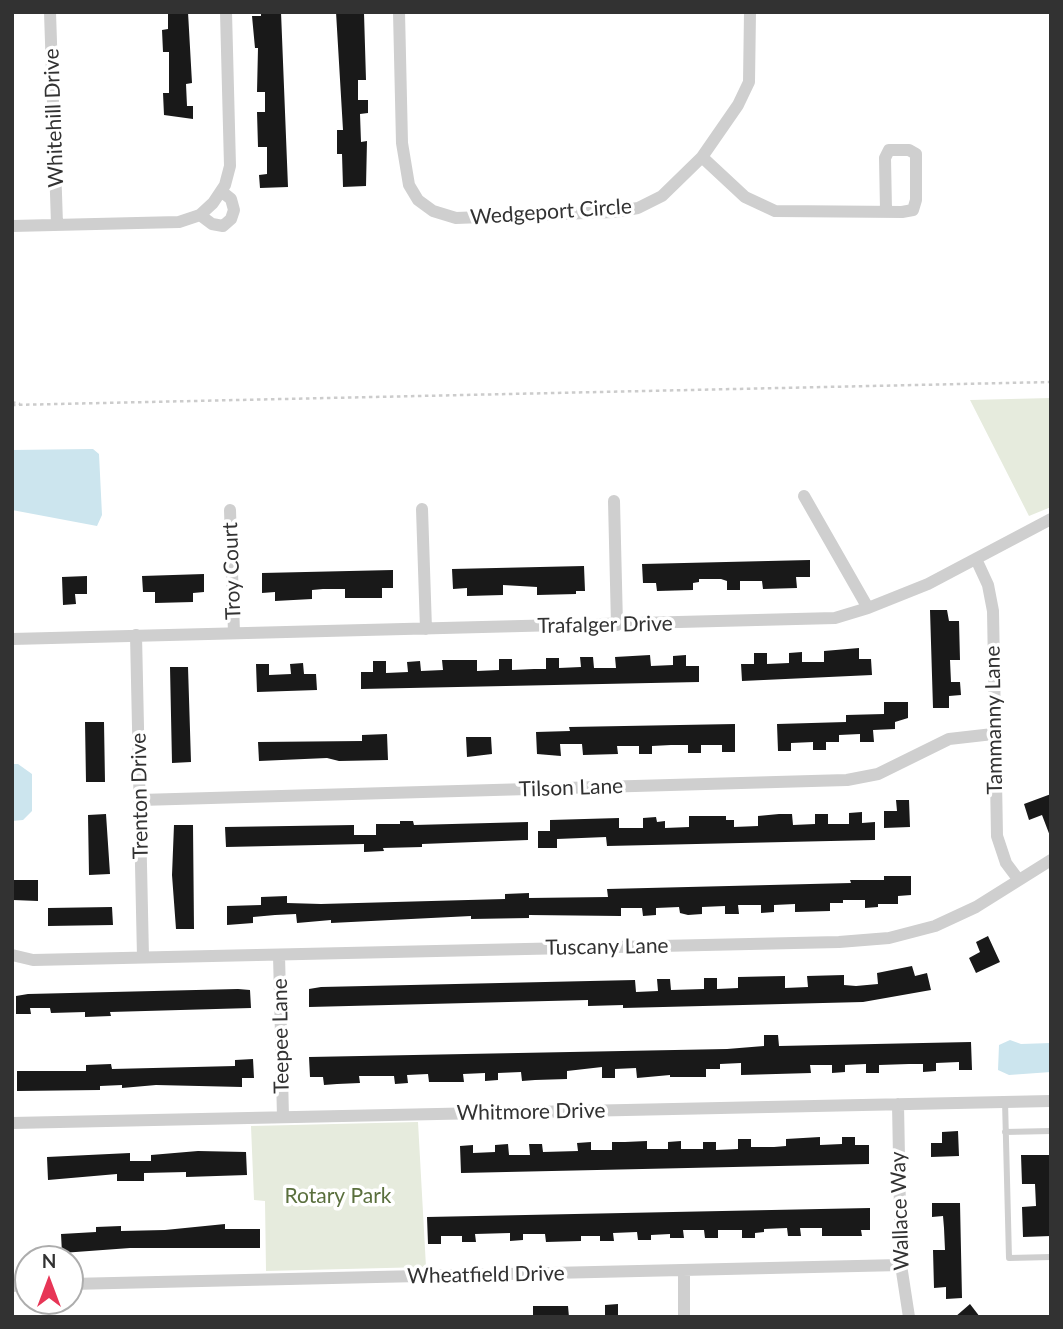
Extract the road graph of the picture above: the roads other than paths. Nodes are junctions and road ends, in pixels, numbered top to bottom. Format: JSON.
{"nodes":[{"id":1,"x":50,"y":12,"type":"edge"},
{"id":2,"x":226,"y":12,"type":"edge"},
{"id":3,"x":399,"y":12,"type":"edge"},
{"id":4,"x":750,"y":12,"type":"edge"},
{"id":5,"x":702,"y":157,"type":"junction"},
{"id":6,"x":221,"y":191,"type":"junction"},
{"id":7,"x":886,"y":210,"type":"junction"},
{"id":8,"x":200,"y":215,"type":"junction"},
{"id":9,"x":57,"y":224,"type":"junction"},
{"id":10,"x":12,"y":226,"type":"edge"},
{"id":11,"x":804,"y":496,"type":"dead end"},
{"id":12,"x":614,"y":501,"type":"dead end"},
{"id":13,"x":422,"y":509,"type":"dead end"},
{"id":14,"x":230,"y":510,"type":"dead end"},
{"id":15,"x":1051,"y":519,"type":"edge"},
{"id":16,"x":976,"y":559,"type":"junction"},
{"id":17,"x":868,"y":608,"type":"junction"},
{"id":18,"x":617,"y":625,"type":"junction"},
{"id":19,"x":426,"y":629,"type":"junction"},
{"id":20,"x":234,"y":633,"type":"junction"},
{"id":21,"x":136,"y":635,"type":"junction"},
{"id":22,"x":12,"y":639,"type":"edge"},
{"id":23,"x":993,"y":734,"type":"junction"},
{"id":24,"x":140,"y":800,"type":"junction"},
{"id":25,"x":1051,"y":860,"type":"edge"},
{"id":26,"x":1018,"y":879,"type":"junction"},
{"id":27,"x":12,"y":955,"type":"edge"},
{"id":28,"x":279,"y":955,"type":"junction"},
{"id":29,"x":143,"y":957,"type":"junction"},
{"id":30,"x":1004,"y":1101,"type":"junction"},
{"id":31,"x":1051,"y":1101,"type":"edge"},
{"id":32,"x":898,"y":1104,"type":"junction"},
{"id":33,"x":283,"y":1117,"type":"junction"},
{"id":34,"x":12,"y":1123,"type":"edge"},
{"id":35,"x":1051,"y":1131,"type":"edge"},
{"id":36,"x":1005,"y":1132,"type":"junction"},
{"id":37,"x":1051,"y":1257,"type":"edge"},
{"id":38,"x":901,"y":1265,"type":"junction"},
{"id":39,"x":684,"y":1270,"type":"junction"},
{"id":40,"x":84,"y":1284,"type":"edge"},
{"id":41,"x":684,"y":1317,"type":"edge"},
{"id":42,"x":909,"y":1317,"type":"edge"}],
"edges":[{"from":1,"to":9,"type":"street","name":"Whitehill Drive"},
{"from":2,"to":6,"type":"street"},
{"from":3,"to":5,"type":"street","name":"Wedgeport Circle"},
{"from":4,"to":5,"type":"street","name":"Wedgeport Circle"},
{"from":5,"to":7,"type":"street"},
{"from":6,"to":8,"type":"street"},
{"from":6,"to":8,"type":"street"},
{"from":7,"to":7,"type":"street"},
{"from":8,"to":9,"type":"street"},
{"from":9,"to":10,"type":"street"},
{"from":11,"to":17,"type":"street"},
{"from":12,"to":18,"type":"street"},
{"from":13,"to":19,"type":"street"},
{"from":14,"to":20,"type":"street","name":"Troy Court"},
{"from":15,"to":16,"type":"street","name":"Trafalger Drive"},
{"from":16,"to":17,"type":"street","name":"Trafalger Drive"},
{"from":16,"to":23,"type":"street","name":"Tammanny Lane"},
{"from":17,"to":18,"type":"street","name":"Trafalger Drive"},
{"from":18,"to":19,"type":"street","name":"Trafalger Drive"},
{"from":19,"to":20,"type":"street","name":"Trafalger Drive"},
{"from":20,"to":21,"type":"street","name":"Trafalger Drive"},
{"from":21,"to":22,"type":"street","name":"Trafalger Drive"},
{"from":21,"to":24,"type":"street","name":"Trenton Drive"},
{"from":23,"to":24,"type":"street","name":"Tilson Lane"},
{"from":23,"to":26,"type":"street","name":"Tammanny Lane"},
{"from":24,"to":29,"type":"street","name":"Trenton Drive"},
{"from":25,"to":26,"type":"street","name":"Tuscany Lane"},
{"from":26,"to":28,"type":"street","name":"Tuscany Lane"},
{"from":27,"to":29,"type":"street","name":"Tuscany Lane"},
{"from":28,"to":29,"type":"street","name":"Tuscany Lane"},
{"from":28,"to":33,"type":"street","name":"Teepee Lane"},
{"from":30,"to":31,"type":"street","name":"Whitmore Drive"},
{"from":30,"to":32,"type":"street","name":"Whitmore Drive"},
{"from":30,"to":36,"type":"lane"},
{"from":32,"to":33,"type":"street","name":"Whitmore Drive"},
{"from":32,"to":38,"type":"street","name":"Wallace Way"},
{"from":33,"to":34,"type":"street","name":"Whitmore Drive"},
{"from":35,"to":36,"type":"lane"},
{"from":36,"to":37,"type":"lane"},
{"from":38,"to":39,"type":"street","name":"Wheatfield Drive"},
{"from":38,"to":42,"type":"street","name":"Wallace Way"},
{"from":39,"to":40,"type":"street","name":"Wheatfield Drive"},
{"from":39,"to":41,"type":"street"}]}
